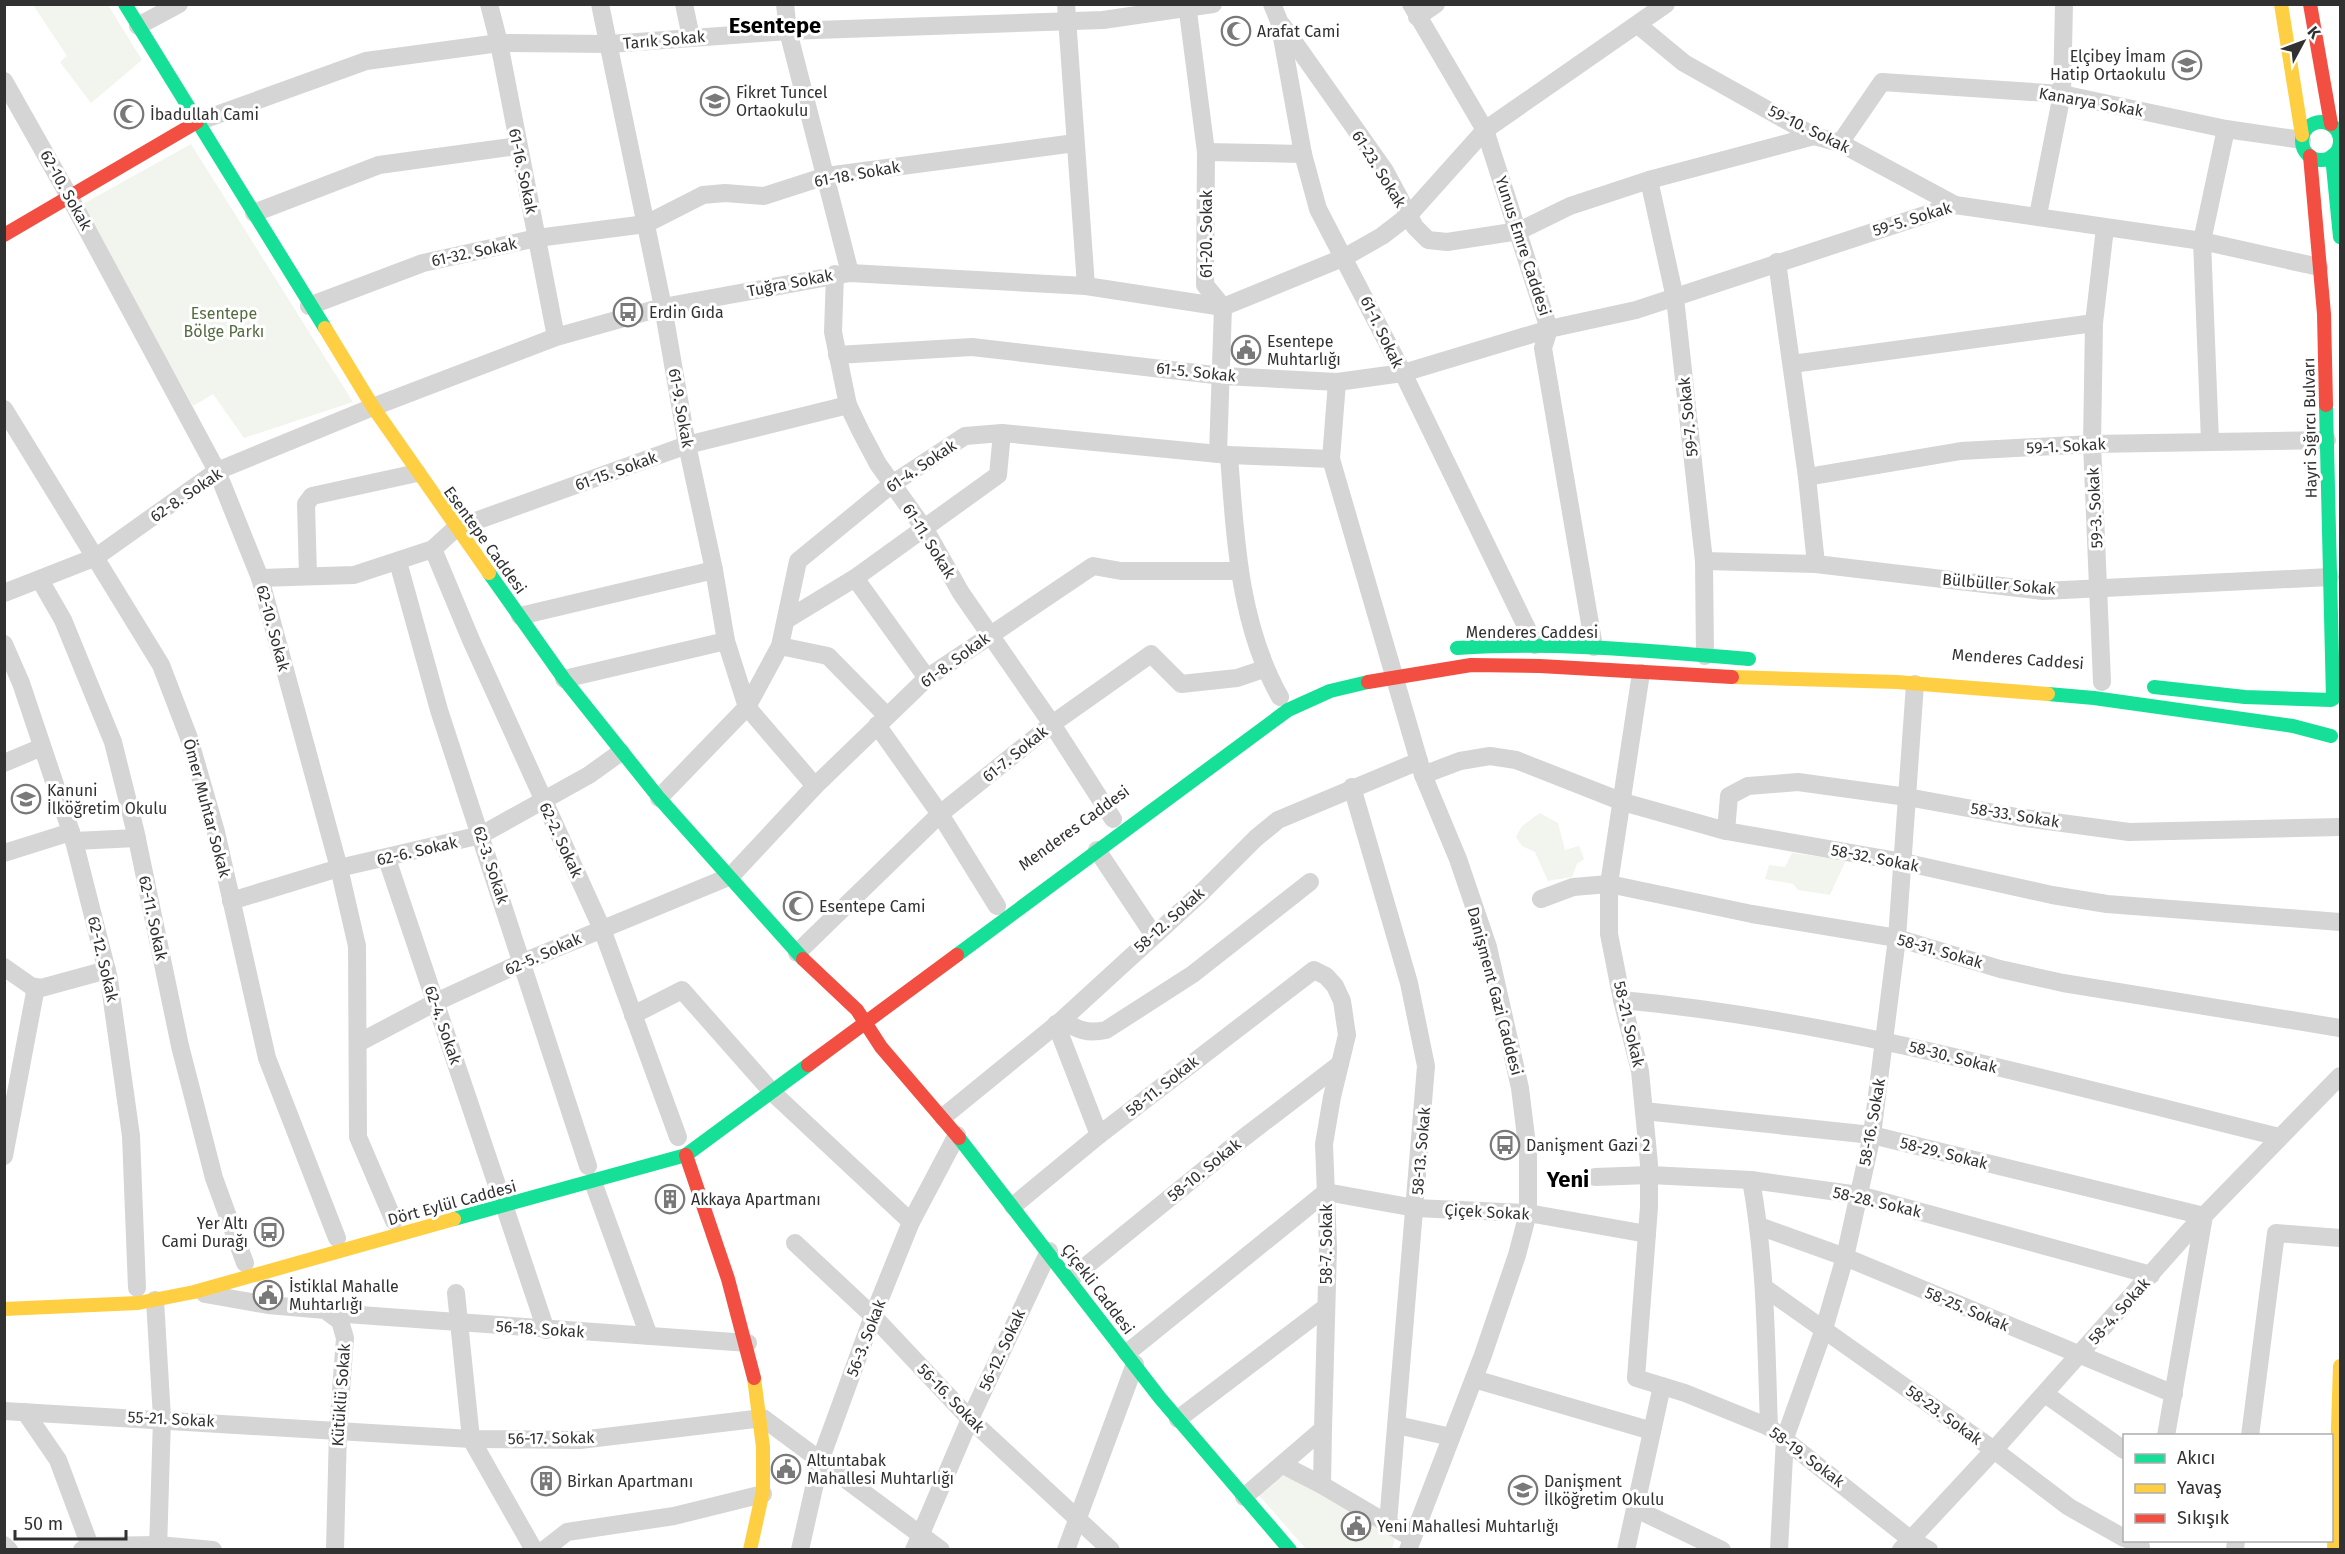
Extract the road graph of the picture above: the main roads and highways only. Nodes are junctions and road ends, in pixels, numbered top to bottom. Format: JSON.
{"nodes":[{"id":1,"x":125,"y":4,"type":"edge"},
{"id":2,"x":2281,"y":4,"type":"edge"},
{"id":3,"x":2310,"y":4,"type":"edge"},
{"id":4,"x":197,"y":122,"type":"junction"},
{"id":5,"x":2337,"y":134,"type":"edge"},
{"id":6,"x":2305,"y":144,"type":"junction"},
{"id":7,"x":2332,"y":156,"type":"junction"},
{"id":8,"x":4,"y":235,"type":"edge"},
{"id":9,"x":2340,"y":237,"type":"edge"},
{"id":10,"x":1445,"y":650,"type":"dead end"},
{"id":11,"x":1763,"y":660,"type":"dead end"},
{"id":12,"x":1866,"y":667,"type":"dead end"},
{"id":13,"x":1918,"y":676,"type":"junction"},
{"id":14,"x":2137,"y":685,"type":"dead end"},
{"id":15,"x":2335,"y":698,"type":"edge"},
{"id":16,"x":2337,"y":742,"type":"edge"},
{"id":17,"x":943,"y":948,"type":"dead end"},
{"id":18,"x":797,"y":953,"type":"junction"},
{"id":19,"x":857,"y":1010,"type":"junction"},
{"id":20,"x":845,"y":1020,"type":"junction"},
{"id":21,"x":867,"y":1022,"type":"junction"},
{"id":22,"x":854,"y":1032,"type":"junction"},
{"id":23,"x":881,"y":1047,"type":"junction"},
{"id":24,"x":780,"y":1067,"type":"dead end"},
{"id":25,"x":762,"y":1087,"type":"junction"},
{"id":26,"x":686,"y":1155,"type":"junction"},
{"id":27,"x":399,"y":1220,"type":"road end"},
{"id":28,"x":223,"y":1269,"type":"dead end"},
{"id":29,"x":247,"y":1270,"type":"junction"},
{"id":30,"x":93,"y":1291,"type":"dead end"},
{"id":31,"x":4,"y":1297,"type":"edge"},
{"id":32,"x":4,"y":1309,"type":"edge"},
{"id":33,"x":2340,"y":1366,"type":"edge"},
{"id":34,"x":750,"y":1550,"type":"edge"},
{"id":35,"x":1290,"y":1550,"type":"edge"},
{"id":36,"x":2334,"y":1550,"type":"edge"}],
"edges":[{"from":1,"to":4,"type":"main road","name":"Esentepe Caddesi"},
{"from":2,"to":6,"type":"main road","name":"Hayri Sığırcı Bulvarı"},
{"from":3,"to":5,"type":"main road"},
{"from":4,"to":8,"type":"main road"},
{"from":4,"to":18,"type":"main road","name":"Esentepe Caddesi"},
{"from":5,"to":6,"type":"main road"},
{"from":5,"to":7,"type":"main road"},
{"from":6,"to":7,"type":"main road"},
{"from":6,"to":15,"type":"main road","name":"Hayri Sığırcı Bulvarı"},
{"from":7,"to":9,"type":"main road"},
{"from":10,"to":11,"type":"main road","name":"Menderes Caddesi"},
{"from":12,"to":13,"type":"main road","name":"Menderes Caddesi"},
{"from":13,"to":16,"type":"main road","name":"Menderes Caddesi"},
{"from":13,"to":21,"type":"main road","name":"Menderes Caddesi"},
{"from":14,"to":15,"type":"main road"},
{"from":15,"to":16,"type":"main road"},
{"from":17,"to":19,"type":"main road"},
{"from":18,"to":19,"type":"main road","name":"Esentepe Caddesi"},
{"from":18,"to":20,"type":"main road"},
{"from":19,"to":20,"type":"main road"},
{"from":19,"to":21,"type":"main road","name":"Esentepe Caddesi"},
{"from":20,"to":22,"type":"main road"},
{"from":21,"to":22,"type":"main road","name":"Dört Eylül Caddesi"},
{"from":21,"to":23,"type":"main road","name":"Esentepe Caddesi"},
{"from":22,"to":23,"type":"main road"},
{"from":22,"to":25,"type":"main road","name":"Dört Eylül Caddesi"},
{"from":23,"to":35,"type":"main road","name":"Çiçekli Caddesi"},
{"from":24,"to":25,"type":"main road","name":"Dört Eylül Caddesi"},
{"from":25,"to":26,"type":"main road","name":"Dört Eylül Caddesi"},
{"from":26,"to":29,"type":"main road","name":"Dört Eylül Caddesi"},
{"from":26,"to":34,"type":"main road"},
{"from":27,"to":29,"type":"main road","name":"Dört Eylül Caddesi"},
{"from":28,"to":29,"type":"main road","name":"Dört Eylül Caddesi"},
{"from":29,"to":32,"type":"main road","name":"Dört Eylül Caddesi"},
{"from":30,"to":31,"type":"main road"},
{"from":33,"to":36,"type":"main road"}]}
